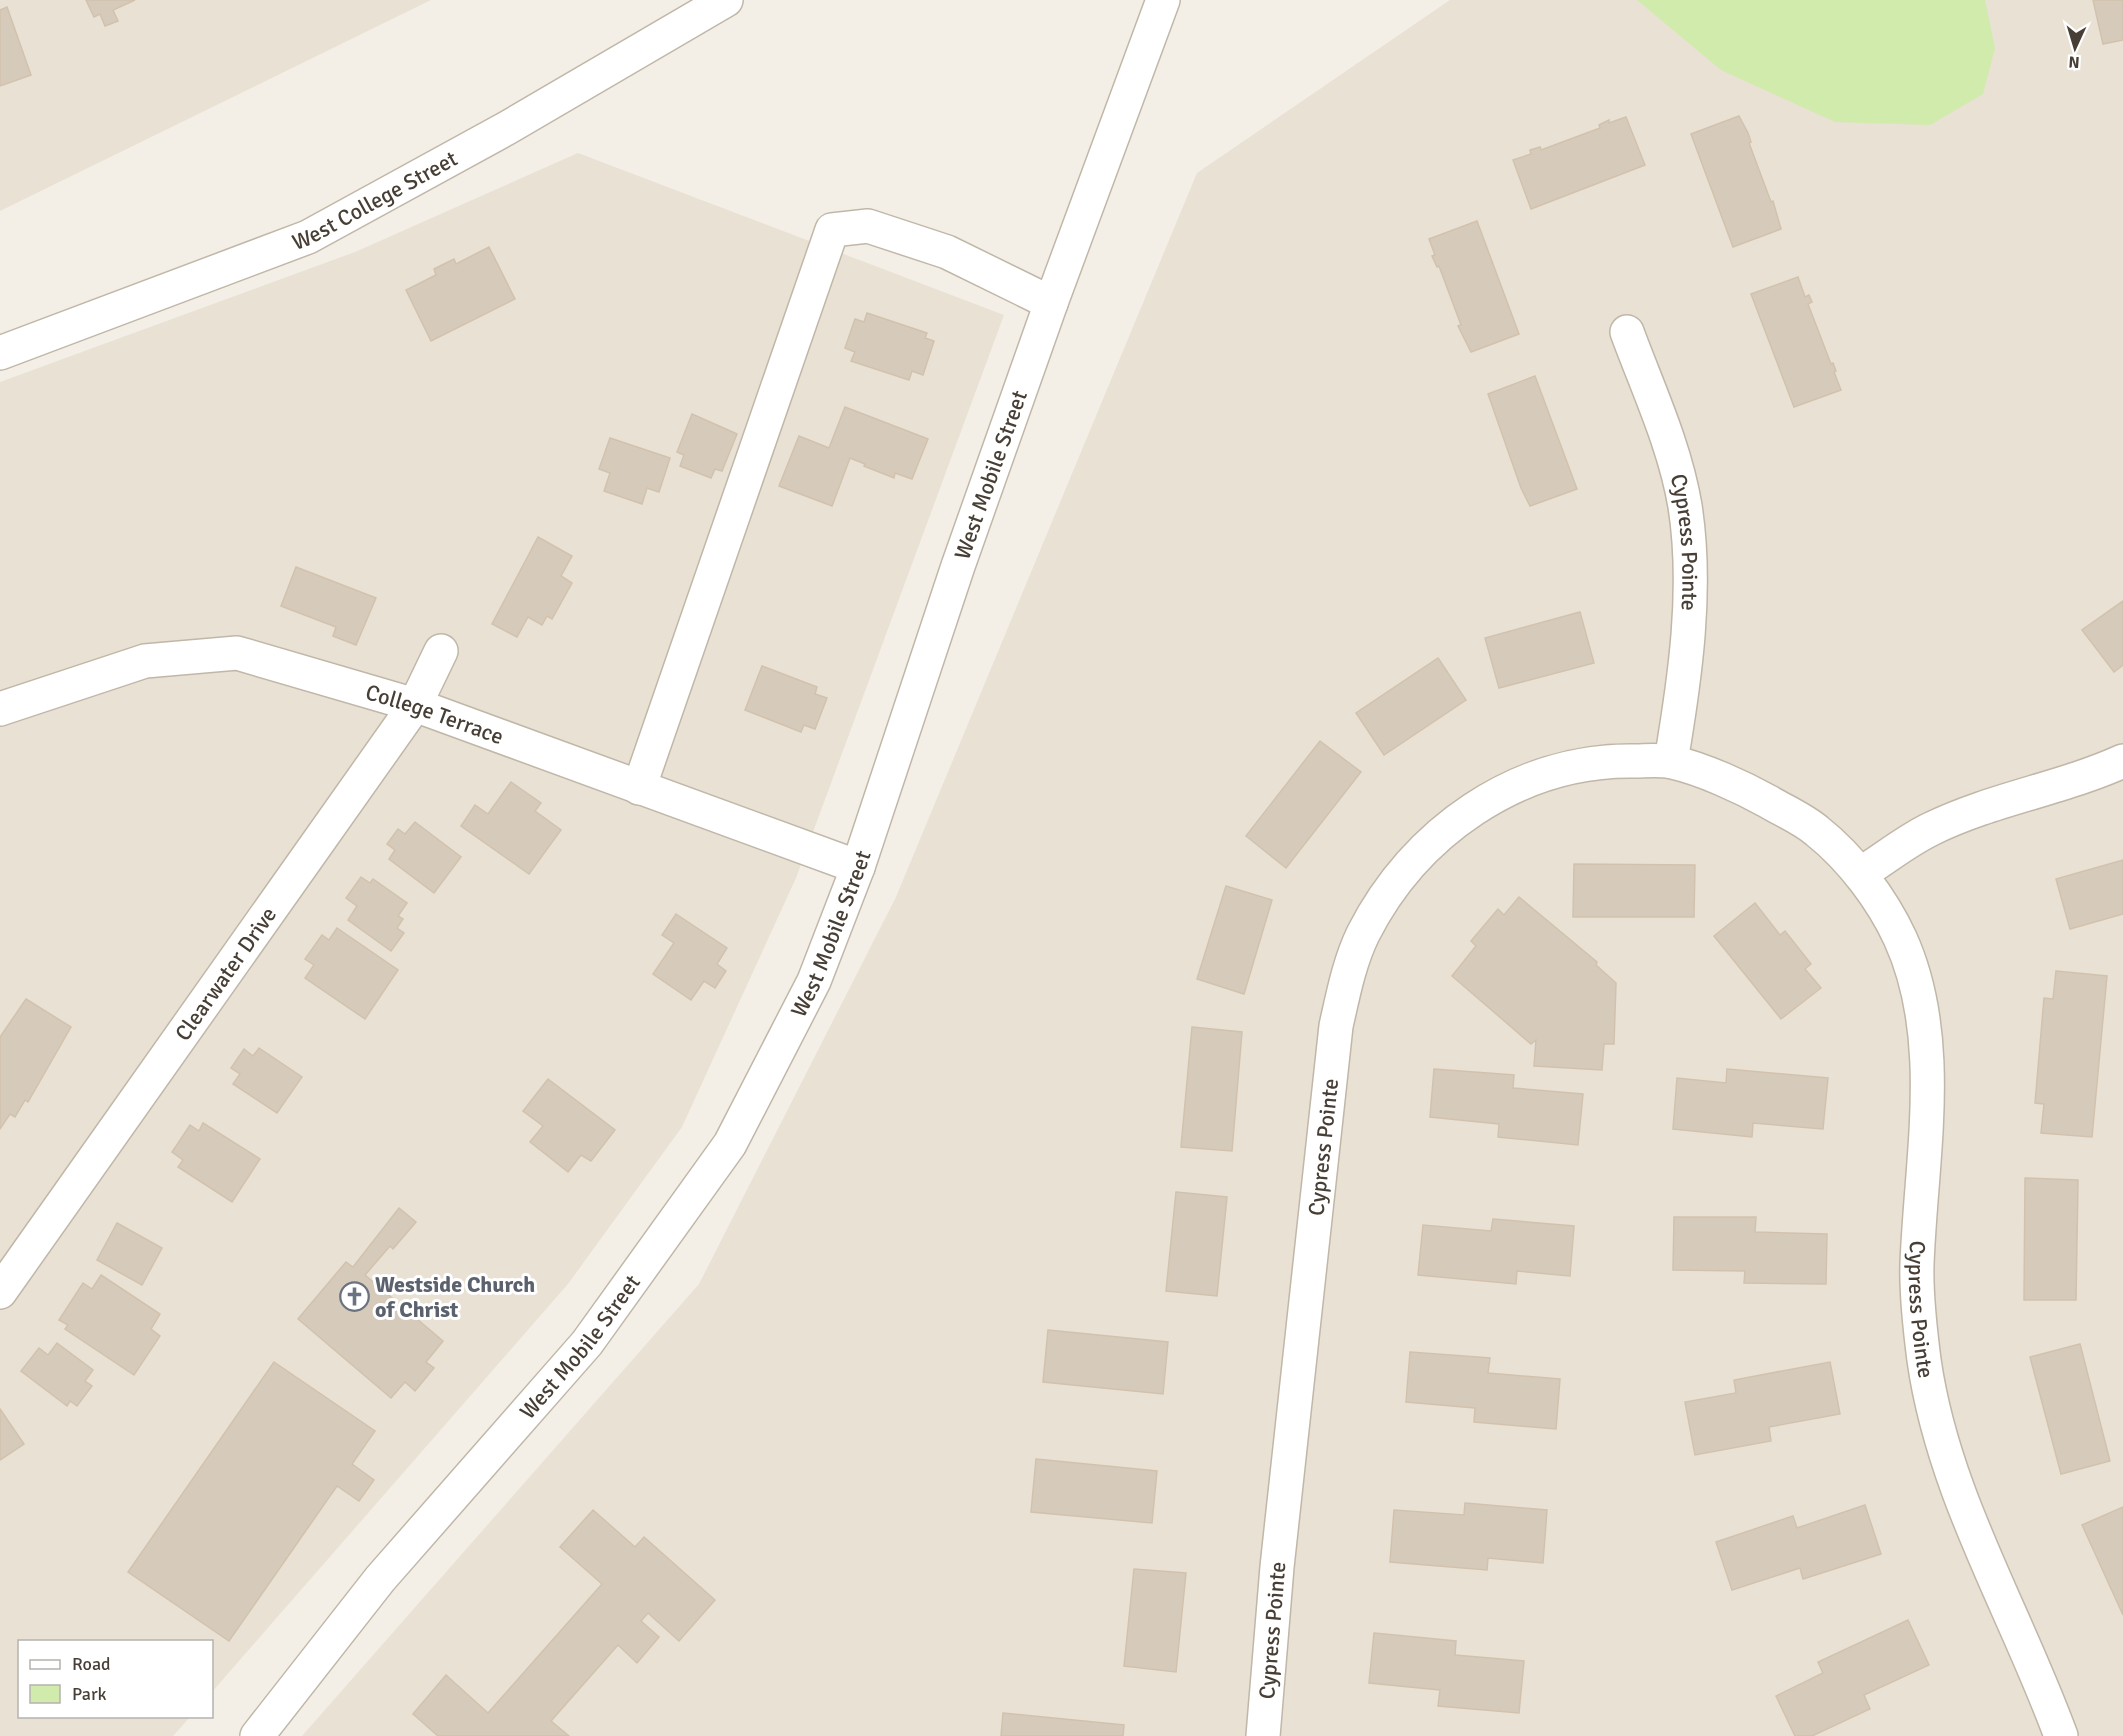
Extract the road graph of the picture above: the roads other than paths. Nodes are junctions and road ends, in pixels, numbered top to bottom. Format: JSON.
{"nodes":[{"id":1,"x":726,"y":0,"type":"edge"},
{"id":2,"x":1163,"y":0,"type":"edge"},
{"id":3,"x":1051,"y":303,"type":"junction"},
{"id":4,"x":1627,"y":332,"type":"dead end"},
{"id":5,"x":0,"y":352,"type":"edge"},
{"id":6,"x":441,"y":651,"type":"dead end"},
{"id":7,"x":416,"y":705,"type":"junction"},
{"id":8,"x":0,"y":709,"type":"edge"},
{"id":9,"x":1671,"y":761,"type":"junction"},
{"id":10,"x":2123,"y":761,"type":"edge"},
{"id":11,"x":639,"y":788,"type":"junction"},
{"id":12,"x":858,"y":867,"type":"junction"},
{"id":13,"x":1860,"y":874,"type":"junction"},
{"id":14,"x":0,"y":1292,"type":"edge"},
{"id":15,"x":257,"y":1736,"type":"edge"},
{"id":16,"x":1263,"y":1736,"type":"edge"},
{"id":17,"x":2061,"y":1736,"type":"edge"}],
"edges":[{"from":1,"to":5,"type":"street","name":"West College Street"},
{"from":2,"to":3,"type":"street","name":"West Mobile Street"},
{"from":3,"to":11,"type":"street"},
{"from":3,"to":12,"type":"street","name":"West Mobile Street"},
{"from":4,"to":9,"type":"street","name":"Cypress Pointe"},
{"from":6,"to":7,"type":"street","name":"Clearwater Drive"},
{"from":7,"to":8,"type":"street","name":"College Terrace"},
{"from":7,"to":11,"type":"street","name":"College Terrace"},
{"from":7,"to":14,"type":"street","name":"Clearwater Drive"},
{"from":9,"to":13,"type":"street","name":"Cypress Pointe"},
{"from":9,"to":16,"type":"street","name":"Cypress Pointe"},
{"from":10,"to":13,"type":"street"},
{"from":11,"to":12,"type":"street","name":"College Terrace"},
{"from":12,"to":15,"type":"street","name":"West Mobile Street"},
{"from":13,"to":17,"type":"street","name":"Cypress Pointe"}]}
